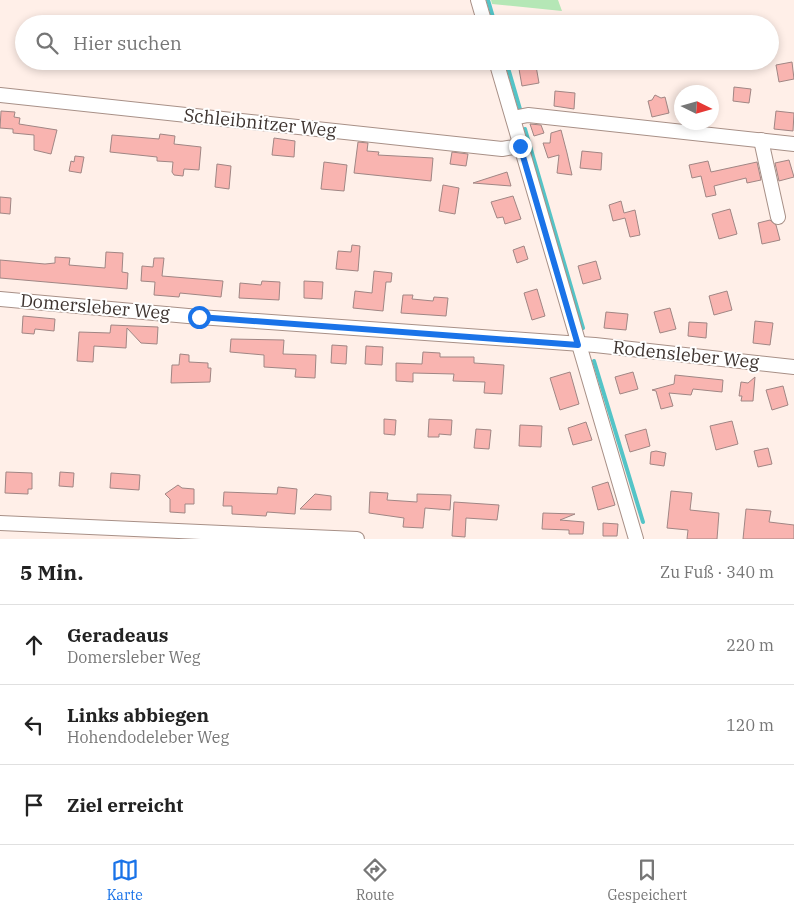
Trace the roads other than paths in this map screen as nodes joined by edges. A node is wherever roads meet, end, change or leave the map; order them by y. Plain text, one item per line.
1 (478, 0) edge
2 (482, 15) edge
3 (499, 70) edge
4 (0, 95) edge
5 (512, 118) junction
6 (761, 140) junction
7 (794, 144) edge
8 (520, 146) junction
9 (778, 217) dead end
10 (0, 299) edge
11 (578, 345) junction
12 (794, 367) edge
13 (0, 523) edge
14 (179, 534) edge
15 (357, 539) edge
16 (636, 539) edge

1 - 2 street
3 - 5 street
4 - 8 street, Schleibnitzer Weg
5 - 6 street
5 - 8 street
6 - 7 street
6 - 9 street
8 - 11 street
10 - 11 street, Domersleber Weg
11 - 12 street, Rodensleber Weg
11 - 16 street
13 - 14 street
14 - 15 street

